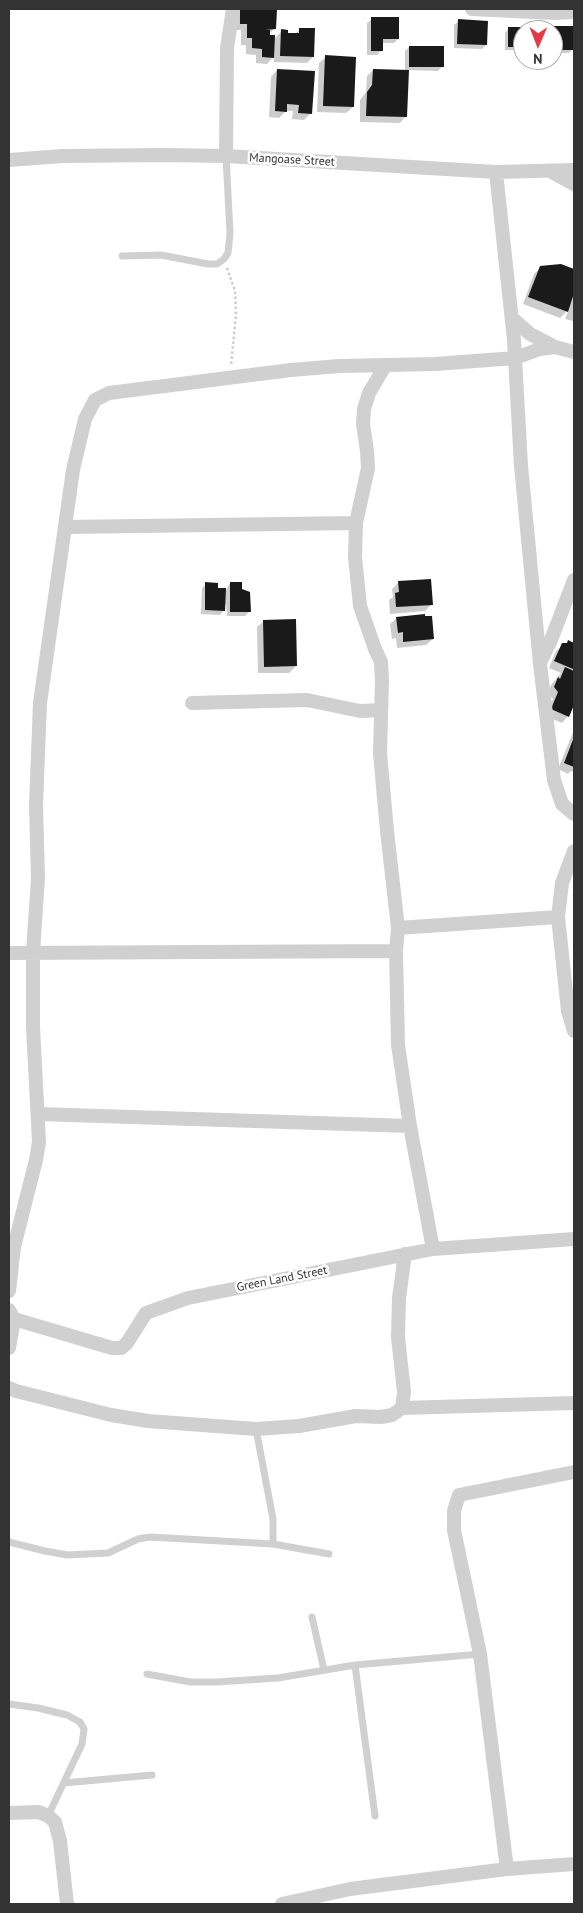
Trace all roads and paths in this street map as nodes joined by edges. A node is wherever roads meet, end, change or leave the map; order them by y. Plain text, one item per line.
1 (233, 9) edge
2 (472, 9) edge
3 (574, 12) edge
4 (226, 156) junction
5 (9, 160) edge
6 (574, 170) edge
7 (551, 171) junction
8 (496, 172) junction
9 (574, 184) edge
10 (122, 256) dead end
11 (224, 259) junction
12 (512, 318) junction
13 (555, 347) junction
14 (574, 352) edge
15 (515, 358) junction
16 (385, 366) junction
17 (230, 377) junction
18 (356, 523) junction
19 (65, 528) junction
20 (574, 580) edge
21 (540, 664) junction
22 (192, 703) dead end
23 (381, 710) junction
24 (574, 814) edge
25 (574, 851) edge
26 (558, 917) junction
27 (398, 928) junction
28 (396, 951) junction
29 (33, 952) junction
30 (9, 953) edge
31 (574, 1031) edge
32 (38, 1114) junction
33 (410, 1126) junction
34 (574, 1239) edge
35 (433, 1249) junction
36 (405, 1254) junction
37 (9, 1291) edge
38 (11, 1314) edge
39 (9, 1348) edge
40 (9, 1388) edge
41 (574, 1404) edge
42 (402, 1408) junction
43 (256, 1429) junction
44 (574, 1472) edge
45 (9, 1542) edge
46 (273, 1544) junction
47 (329, 1554) dead end
48 (312, 1617) dead end
49 (480, 1654) junction
50 (355, 1665) junction
51 (324, 1670) junction
52 (147, 1674) dead end
53 (9, 1704) edge
54 (152, 1775) dead end
55 (64, 1783) junction
56 (9, 1813) edge
57 (48, 1816) junction
58 (375, 1816) dead end
59 (574, 1864) edge
60 (507, 1869) junction
61 (67, 1904) edge
62 (282, 1904) edge

1 - 4 street
2 - 3 street
4 - 5 street, Mangoase Street
4 - 8 street, Mangoase Street
4 - 11 lane
6 - 7 street, Mangoase Street
7 - 8 street, Mangoase Street
7 - 9 street
8 - 12 street
10 - 11 lane
11 - 17 path
12 - 13 street
12 - 15 street
13 - 14 street
13 - 15 street
15 - 16 street
15 - 21 street
16 - 17 street
16 - 18 street
17 - 19 street
18 - 19 street
18 - 23 street
19 - 29 street
20 - 21 street
21 - 24 street
22 - 23 street
23 - 27 street
25 - 26 street
26 - 27 street
26 - 31 street
27 - 28 street
28 - 29 street
28 - 33 street
29 - 30 street
29 - 32 street
32 - 33 street
32 - 37 street
33 - 35 street
34 - 35 street, Green Land Street
35 - 36 street, Green Land Street
36 - 38 street, Green Land Street
36 - 42 street
38 - 39 street
40 - 43 street
41 - 42 street
42 - 43 street
43 - 46 lane
44 - 49 street
45 - 46 lane
46 - 47 lane
48 - 51 lane
49 - 50 lane
49 - 60 street
50 - 51 lane
50 - 58 lane
51 - 52 lane
53 - 55 lane
54 - 55 lane
55 - 57 lane
56 - 57 street
57 - 61 street
59 - 60 street
60 - 62 street

